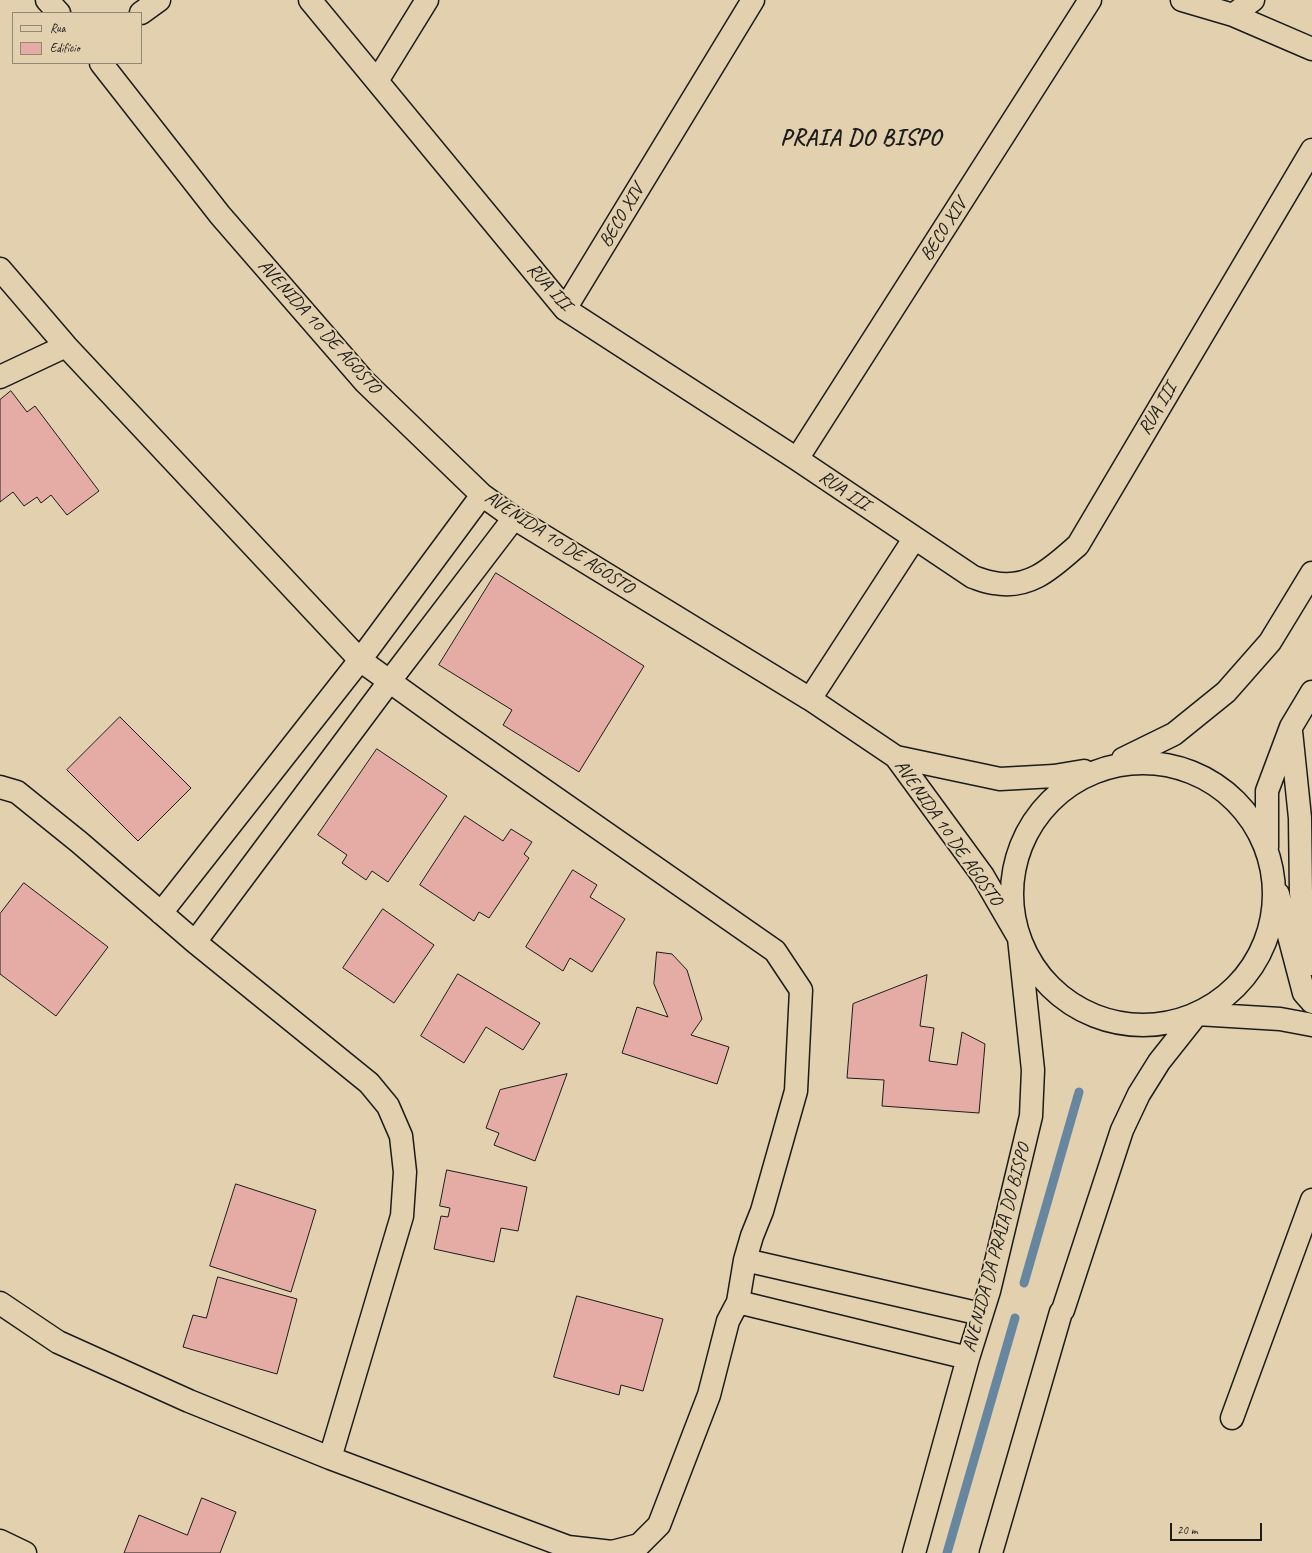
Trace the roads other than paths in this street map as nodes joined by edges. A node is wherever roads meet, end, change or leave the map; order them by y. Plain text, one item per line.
1 (47, 0) edge
2 (159, 0) edge
3 (310, 0) edge
4 (427, 0) edge
5 (753, 0) edge
6 (1090, 0) edge
7 (1182, 0) edge
8 (1253, 0) edge
9 (58, 12) edge
10 (141, 12) edge
11 (1233, 15) junction
12 (1312, 49) edge
13 (102, 64) edge
14 (377, 81) junction
15 (1312, 150) edge
16 (0, 269) edge
17 (565, 309) junction
18 (66, 346) junction
19 (0, 377) edge
20 (797, 459) junction
21 (482, 495) junction
22 (514, 518) junction
23 (914, 539) junction
24 (1312, 573) edge
25 (360, 660) junction
26 (389, 682) junction
27 (1312, 692) edge
28 (810, 699) junction
29 (1291, 727) junction
30 (896, 757) junction
31 (1109, 766) junction
32 (0, 787) edge
33 (1267, 851) junction
34 (161, 913) junction
35 (1019, 938) junction
36 (195, 942) junction
37 (1312, 964) edge
38 (1312, 1002) edge
39 (1197, 1014) junction
40 (1312, 1025) edge
41 (1312, 1200) edge
42 (745, 1260) junction
43 (738, 1302) junction
44 (0, 1303) edge
45 (981, 1314) junction
46 (968, 1358) junction
47 (1232, 1418) dead end
48 (330, 1458) junction
49 (0, 1541) edge
50 (25, 1553) edge
51 (914, 1553) edge
52 (991, 1553) edge

1 - 9 street
2 - 10 street
3 - 14 street, RUA III
4 - 14 street
5 - 17 street, BECO XIV
6 - 20 street, BECO XIV
7 - 11 street
8 - 11 street
11 - 12 street
13 - 21 street, AVENIDA 10 DE AGOSTO
14 - 17 street, RUA III
15 - 23 street, RUA III
16 - 18 street
17 - 20 street, RUA III
18 - 19 street
18 - 25 street
20 - 23 street, RUA III
21 - 22 street, AVENIDA 10 DE AGOSTO
21 - 25 street
22 - 26 street
22 - 28 street, AVENIDA 10 DE AGOSTO
23 - 28 street
24 - 31 street
25 - 26 street
25 - 34 street
26 - 36 street
26 - 42 street
27 - 29 street, AVENIDA DA PRAIA DO BISPO
28 - 30 street, AVENIDA 10 DE AGOSTO
29 - 33 street, AVENIDA DA PRAIA DO BISPO
29 - 37 street
30 - 31 street
30 - 35 street, AVENIDA 10 DE AGOSTO
31 - 33 street, AVENIDA DA PRAIA DO BISPO
31 - 35 street, AVENIDA DA PRAIA DO BISPO
32 - 34 street
33 - 38 street
33 - 39 street, AVENIDA DA PRAIA DO BISPO
34 - 36 street
35 - 39 street, AVENIDA DA PRAIA DO BISPO
35 - 45 street, AVENIDA DA PRAIA DO BISPO
36 - 48 street
39 - 40 street
39 - 52 street, AVENIDA DA PRAIA DO BISPO
41 - 47 street
42 - 43 street
42 - 45 street
43 - 46 street
43 - 48 street
44 - 48 street
45 - 46 street, AVENIDA DA PRAIA DO BISPO
46 - 51 street, AVENIDA DA PRAIA DO BISPO
49 - 50 street

